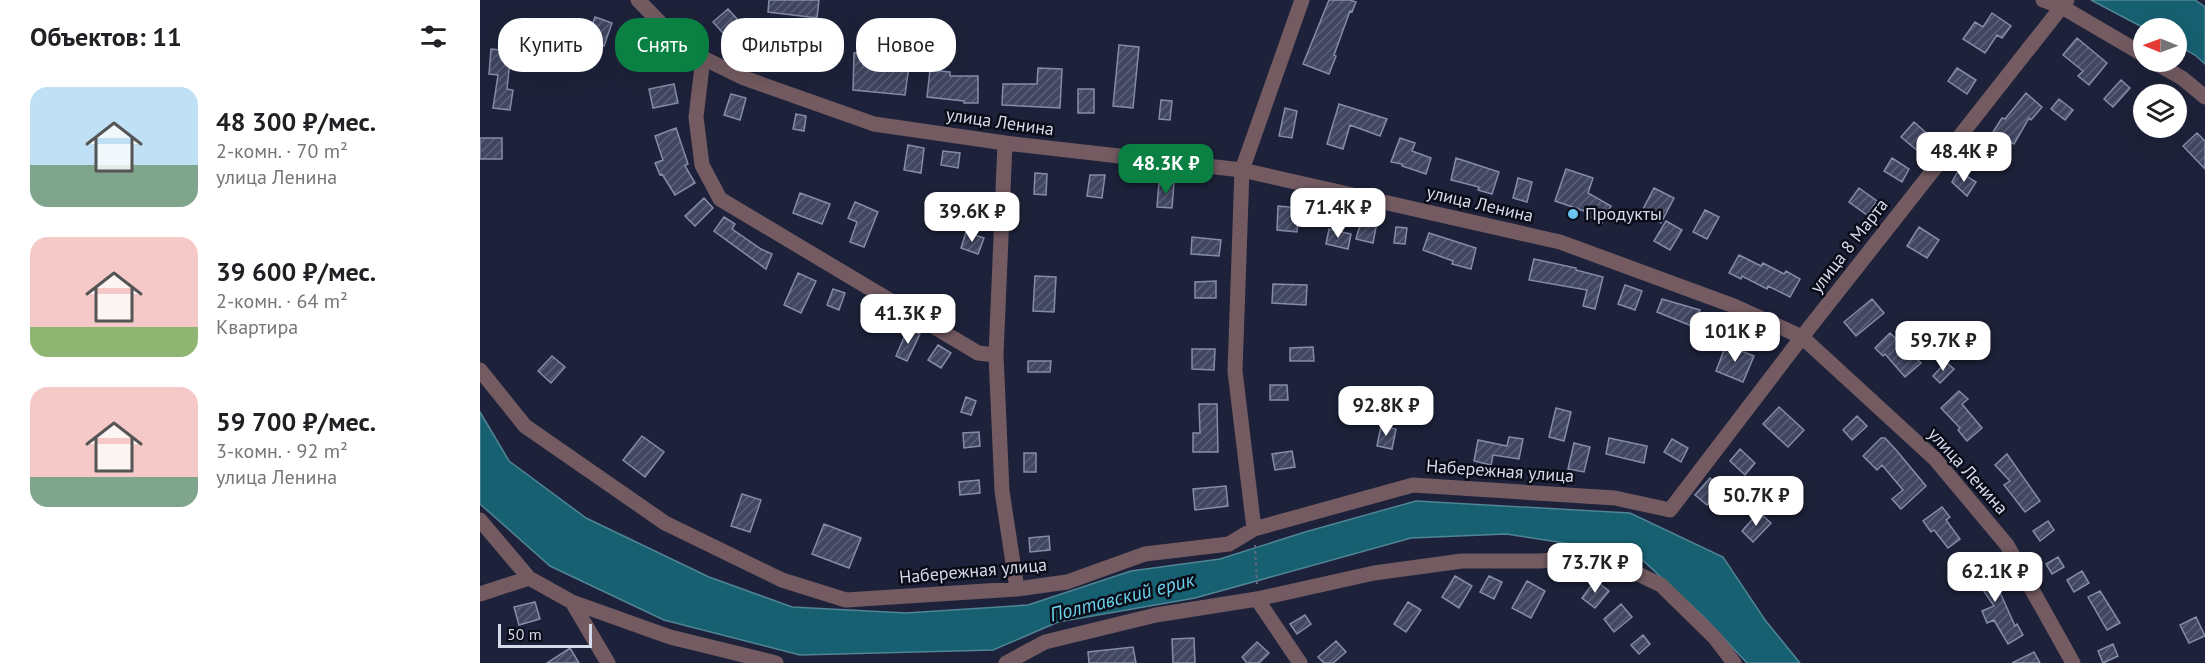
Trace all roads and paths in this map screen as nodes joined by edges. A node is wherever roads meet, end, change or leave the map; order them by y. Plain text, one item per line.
1 (638, 0) edge
2 (1302, 0) edge
3 (2043, 0) edge
4 (2065, 4) edge
5 (656, 18) edge
6 (2133, 48) edge
7 (709, 61) edge
8 (701, 72) edge
9 (2172, 72) edge
10 (2205, 97) edge
11 (1005, 143) junction
12 (1242, 170) junction
13 (1802, 337) junction
14 (996, 355) junction
15 (480, 370) edge
16 (1670, 510) joint
17 (480, 520) edge
18 (1254, 529) junction
19 (530, 578) junction
20 (1017, 589) junction
21 (480, 594) edge
22 (1257, 599) junction
23 (572, 602) junction
24 (608, 663) edge
25 (776, 663) edge
26 (1006, 663) edge
27 (1300, 663) edge
28 (1734, 663) edge
29 (2073, 663) edge

1 - 5 street, улица Ленина
2 - 12 street
3 - 4 street
4 - 6 street
4 - 13 street, улица 8 Марта
7 - 11 street, улица Ленина
8 - 14 street
9 - 10 street
11 - 12 street, улица Ленина
11 - 14 street
12 - 13 street, улица Ленина
12 - 18 street
13 - 16 street, улица 8 Марта
13 - 29 street, улица Ленина
14 - 20 street
15 - 20 street, Набережная улица
16 - 18 street, Набережная улица
17 - 19 street
18 - 20 street, Набережная улица
18 - 22 path
19 - 21 street
19 - 23 street
22 - 26 street
22 - 27 street
22 - 28 street
23 - 24 street
23 - 25 street

